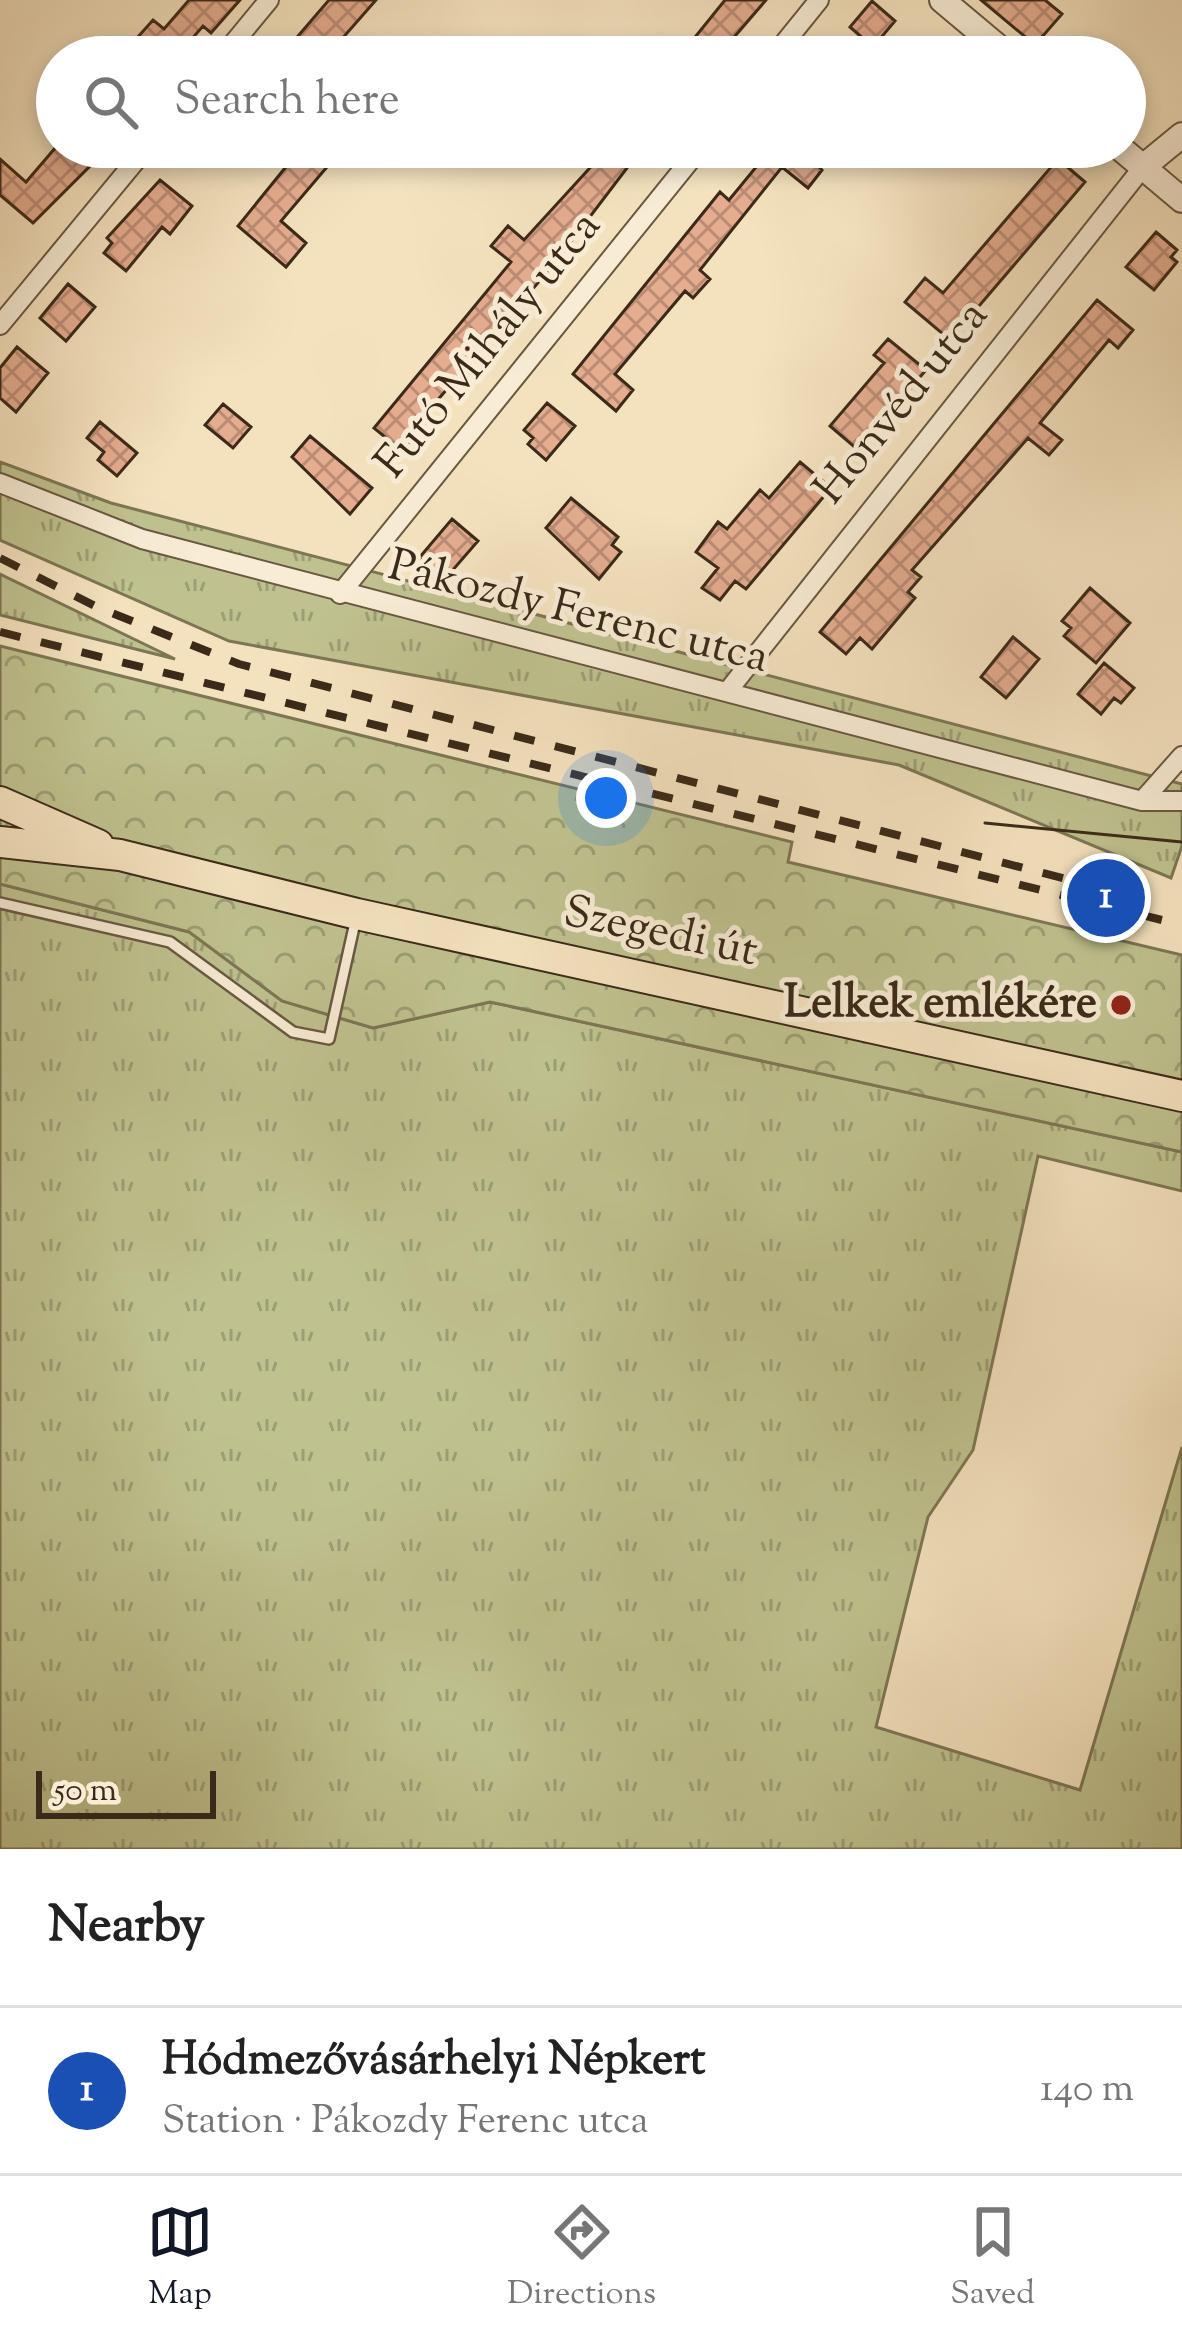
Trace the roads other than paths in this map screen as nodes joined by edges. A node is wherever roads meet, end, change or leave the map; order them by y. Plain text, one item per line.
1 (269, 0) edge
2 (819, 0) edge
3 (941, 0) edge
4 (239, 36) edge
5 (790, 36) edge
6 (985, 36) edge
7 (1182, 135) edge
8 (1146, 165) edge
9 (130, 168) edge
10 (683, 168) edge
11 (1142, 168) edge
12 (1144, 168) edge
13 (1182, 200) edge
14 (0, 325) edge
15 (0, 483) edge
16 (340, 594) junction
17 (727, 692) junction
18 (1182, 756) edge
19 (1142, 801) junction
20 (1182, 801) edge
21 (0, 802) edge
22 (0, 842) edge
23 (120, 855) junction
24 (0, 903) edge
25 (357, 914) junction
26 (1182, 1096) edge

1 - 4 street
2 - 5 street
3 - 6 street
7 - 8 street
9 - 14 street
10 - 16 street, Futó Mihály utca
11 - 17 street, Honvéd utca
12 - 13 street
15 - 16 street, Pákozdy Ferenc utca
16 - 17 street, Pákozdy Ferenc utca
17 - 19 street, Pákozdy Ferenc utca
18 - 19 street
19 - 20 street, Pákozdy Ferenc utca
21 - 23 main road, Szegedi út
22 - 23 main road, Szegedi út
23 - 25 main road, Szegedi út
24 - 25 lane
25 - 26 main road, Szegedi út

